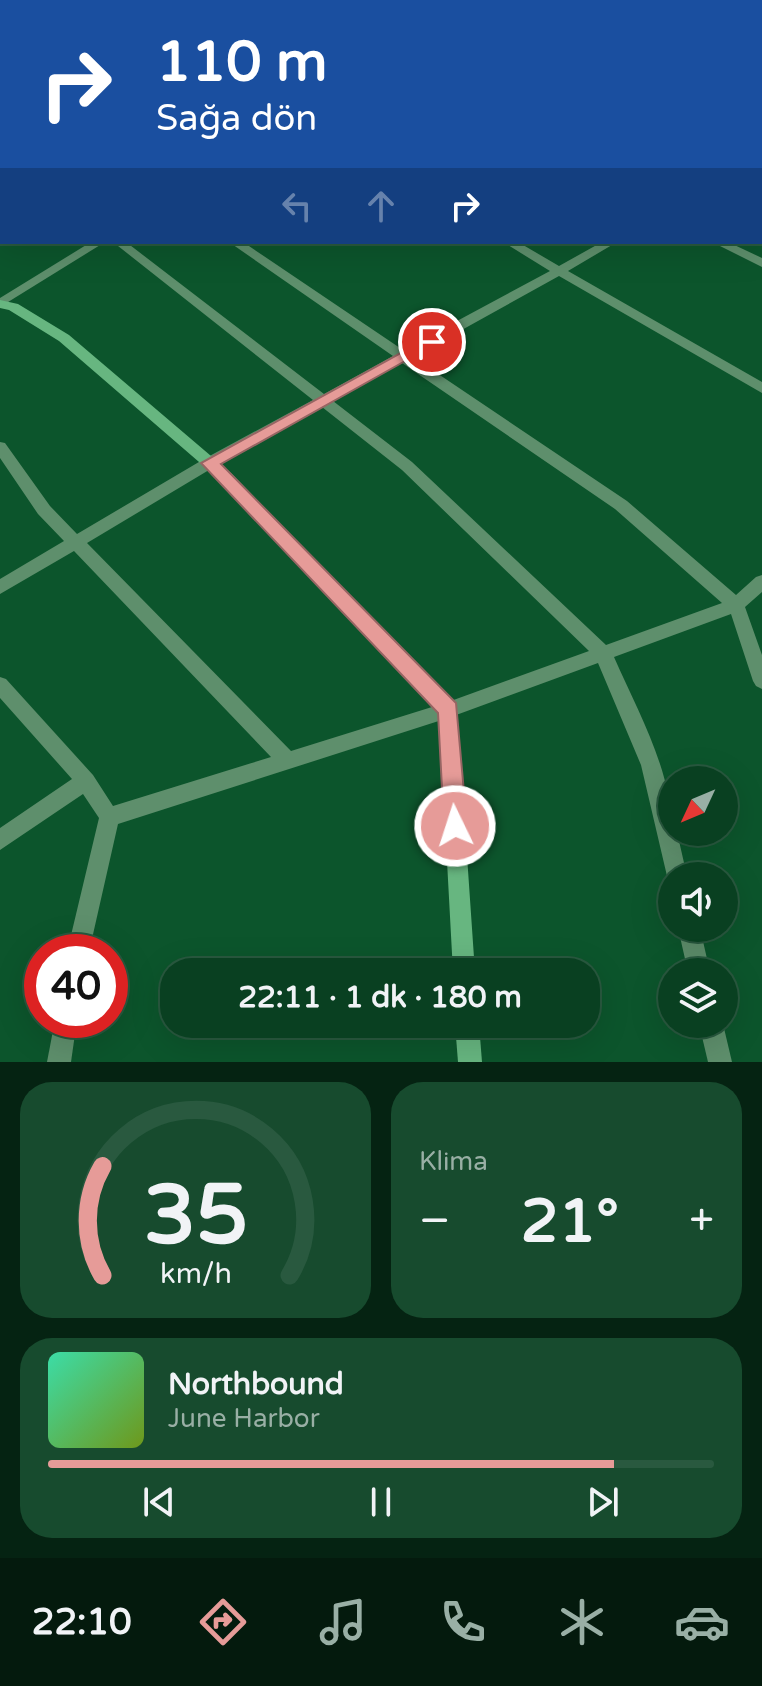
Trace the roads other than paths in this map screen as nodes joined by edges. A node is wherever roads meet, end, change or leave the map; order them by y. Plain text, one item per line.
1 (96, 244) edge
2 (122, 244) edge
3 (238, 244) edge
4 (513, 244) edge
5 (607, 244) edge
6 (722, 244) edge
7 (762, 263) edge
8 (561, 270) junction
9 (0, 304) edge
10 (406, 356) junction
11 (762, 388) edge
12 (321, 402) junction
13 (0, 447) edge
14 (209, 463) junction
15 (76, 542) junction
16 (762, 582) edge
17 (0, 587) edge
18 (736, 605) junction
19 (603, 653) junction
20 (762, 681) edge
21 (0, 685) edge
22 (448, 710) junction
23 (288, 761) junction
24 (86, 781) junction
25 (109, 817) junction
26 (0, 840) edge
27 (674, 862) edge
28 (82, 934) edge
29 (463, 958) edge
30 (63, 1038) edge
31 (468, 1038) edge
32 (714, 1038) edge
33 (59, 1062) edge
34 (470, 1062) edge
35 (720, 1062) edge

1 - 9 street
2 - 12 street
3 - 10 street
4 - 8 street
5 - 8 street
6 - 7 street
8 - 10 street
8 - 11 street
9 - 14 street
10 - 12 street
10 - 18 street
12 - 14 street
12 - 19 street
13 - 15 street
14 - 15 street
14 - 22 street
15 - 17 street
15 - 23 street
16 - 18 street
18 - 19 street
18 - 20 street
19 - 22 street
19 - 27 street
21 - 24 street
22 - 23 street
22 - 29 street
23 - 25 street
24 - 25 street
24 - 26 street
25 - 28 street
30 - 33 street
31 - 34 street
32 - 35 street

